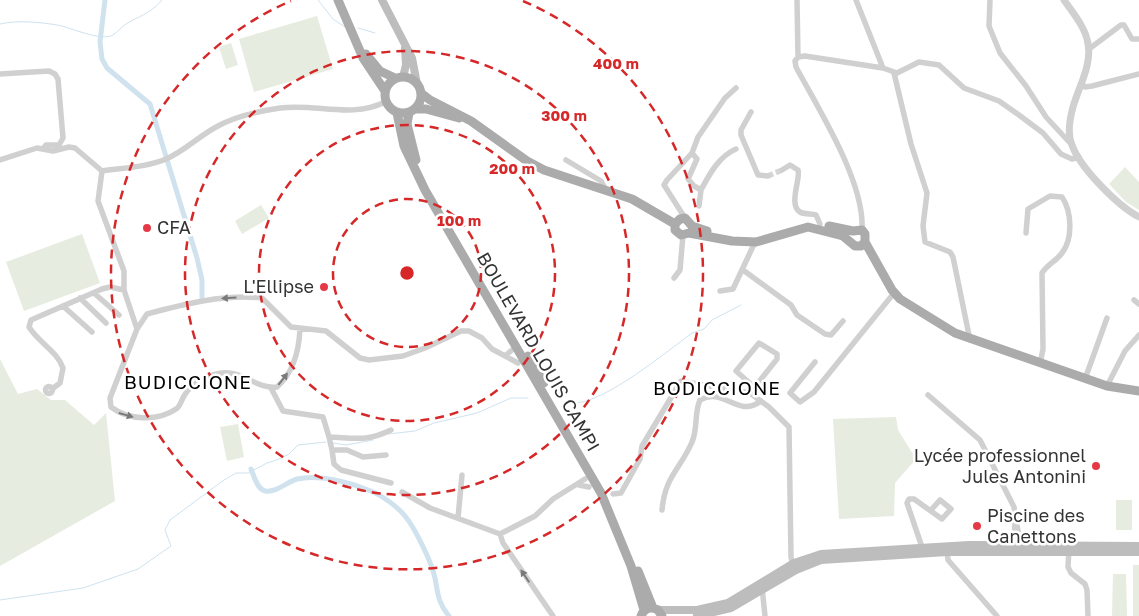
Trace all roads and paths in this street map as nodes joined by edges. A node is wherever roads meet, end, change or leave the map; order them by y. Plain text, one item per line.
1 (338, 0) edge
2 (382, 0) edge
3 (797, 0) edge
4 (856, 0) edge
5 (990, 0) edge
6 (1064, 0) edge
7 (351, 28) junction
8 (1139, 39) edge
9 (405, 44) junction
10 (1089, 49) junction
11 (798, 57) junction
12 (883, 68) junction
13 (894, 73) junction
14 (0, 74) edge
15 (1139, 74) edge
16 (399, 77) junction
17 (1081, 82) junction
18 (417, 84) junction
19 (736, 88) dead end
20 (384, 91) junction
21 (421, 93) junction
22 (386, 102) junction
23 (412, 111) junction
24 (751, 112) dead end
25 (397, 113) junction
26 (470, 121) junction
27 (1071, 144) junction
28 (43, 149) junction
29 (736, 149) dead end
30 (692, 154) junction
31 (1079, 157) junction
32 (0, 160) edge
33 (566, 160) dead end
34 (782, 170) tunnel mouth
35 (102, 171) junction
36 (768, 176) dead end
37 (606, 190) junction
38 (701, 190) junction
39 (699, 206) dead end
40 (1139, 217) edge
41 (685, 218) junction
42 (675, 224) junction
43 (820, 224) junction
44 (688, 231) junction
45 (1026, 233) dead end
46 (855, 234) junction
47 (756, 240) junction
48 (865, 242) junction
49 (743, 270) junction
50 (674, 278) dead end
51 (124, 290) junction
52 (720, 291) dead end
53 (94, 293) junction
54 (894, 293) junction
55 (80, 298) junction
56 (63, 306) junction
57 (147, 314) junction
58 (119, 315) dead end
59 (133, 316) junction
60 (1108, 318) dead end
61 (842, 321) dead end
62 (106, 323) dead end
63 (137, 329) junction
64 (300, 329) junction
65 (92, 332) dead end
66 (1139, 335) edge
67 (970, 340) junction
68 (512, 350) dead end
69 (505, 356) junction
70 (815, 362) dead end
71 (518, 363) dead end
72 (1040, 364) junction
73 (1085, 379) junction
74 (754, 386) junction
75 (1107, 386) junction
76 (271, 388) junction
77 (52, 389) dead end
78 (1139, 389) edge
79 (750, 393) junction
80 (928, 395) dead end
81 (761, 401) junction
82 (391, 430) dead end
83 (329, 437) junction
84 (332, 450) junction
85 (386, 455) dead end
86 (462, 475) dead end
87 (585, 479) dead end
88 (391, 483) dead end
89 (578, 485) junction
90 (589, 487) dead end
91 (402, 492) dead end
92 (613, 494) dead end
93 (662, 510) dead end
94 (931, 510) dead end
95 (458, 518) junction
96 (500, 534) junction
97 (1139, 546) edge
98 (1018, 548) junction
99 (1069, 549) junction
100 (923, 551) junction
101 (947, 552) junction
102 (1139, 552) edge
103 (794, 567) junction
104 (762, 586) junction
105 (652, 612) edge
106 (552, 616) edge
107 (697, 616) edge
108 (765, 616) edge
109 (997, 616) edge
110 (1088, 616) edge

1 - 7 main road
2 - 9 main road
3 - 11 street
4 - 12 street
5 - 27 street
6 - 10 street
7 - 16 main road
7 - 20 main road
8 - 10 street
9 - 16 main road
9 - 18 main road
10 - 17 street
11 - 12 street
11 - 46 street
12 - 13 street
13 - 31 street
13 - 67 street
14 - 28 street
15 - 17 street
16 - 18 main road
16 - 20 main road
17 - 27 street
18 - 21 main road
19 - 30 street
20 - 22 main road
21 - 23 main road
21 - 26 main road
22 - 25 main road
22 - 35 street
23 - 25 main road
23 - 26 main road
23 - 105 main road, BOULEVARD LOUIS CAMPI
24 - 36 street
25 - 105 main road, BOULEVARD LOUIS CAMPI
26 - 37 main road
27 - 31 street
28 - 32 street
28 - 35 street
29 - 38 street
30 - 38 street
30 - 41 street
31 - 40 street
33 - 37 street
34 - 43 street
35 - 51 street
37 - 42 main road
38 - 39 street
41 - 42 main road
41 - 44 main road
42 - 44 main road
43 - 46 main road
43 - 47 main road
44 - 47 main road
44 - 50 street
45 - 72 street
46 - 47 main road
46 - 48 main road
46 - 48 main road
47 - 49 street
48 - 54 main road
49 - 52 street
49 - 61 street
51 - 53 street
51 - 59 street
53 - 55 street
53 - 58 street
54 - 67 main road
54 - 70 street
55 - 56 street
55 - 62 street
56 - 65 street
56 - 77 street
57 - 59 street
57 - 63 street
64 -> 57 street
59 - 63 street
60 - 73 street
63 -> 76 street
64 - 69 street
76 -> 64 street
66 - 75 street
67 - 72 main road
68 - 69 street
69 - 71 street
72 - 73 main road
73 - 75 main road
74 - 74 street
74 - 79 street
75 - 78 main road
76 - 83 street
79 - 81 street
79 - 92 street
80 - 98 street
81 - 93 street
81 - 103 street
82 - 83 street
83 - 84 street
84 - 85 street
84 - 88 street
86 - 95 street
87 - 89 street
89 - 90 street
89 - 96 street
91 - 95 street
94 - 100 street
95 - 96 street
106 -> 96 street
97 - 99 main road
98 - 99 main road
98 - 100 main road
98 - 101 main road
99 - 102 main road
99 - 110 street
100 - 101 main road
100 - 103 main road
101 - 109 street
103 - 104 main road
104 - 105 main road
104 - 107 main road
104 - 108 street

